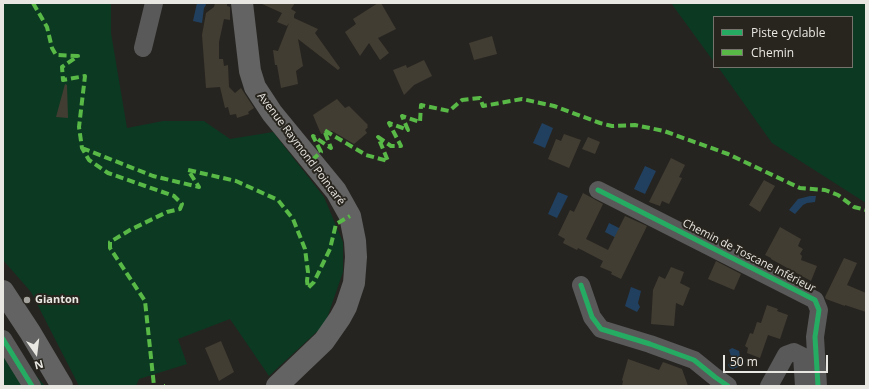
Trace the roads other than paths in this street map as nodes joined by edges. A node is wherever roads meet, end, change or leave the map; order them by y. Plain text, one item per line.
1 (154, 3) edge
2 (244, 4) edge
3 (142, 48) dead end
4 (598, 190) dead end
5 (581, 285) dead end
6 (3, 291) edge
7 (3, 339) edge
8 (32, 386) edge
9 (62, 386) edge
10 (277, 386) edge
11 (728, 386) edge
12 (769, 386) edge
13 (804, 386) edge
14 (818, 386) edge

1 - 3 street
2 - 10 main road, Avenue Raymond Poincaré
4 - 14 street, Chemin de Toscane Inférieur
5 - 11 street
6 - 9 main road
7 - 8 street
12 - 13 street

